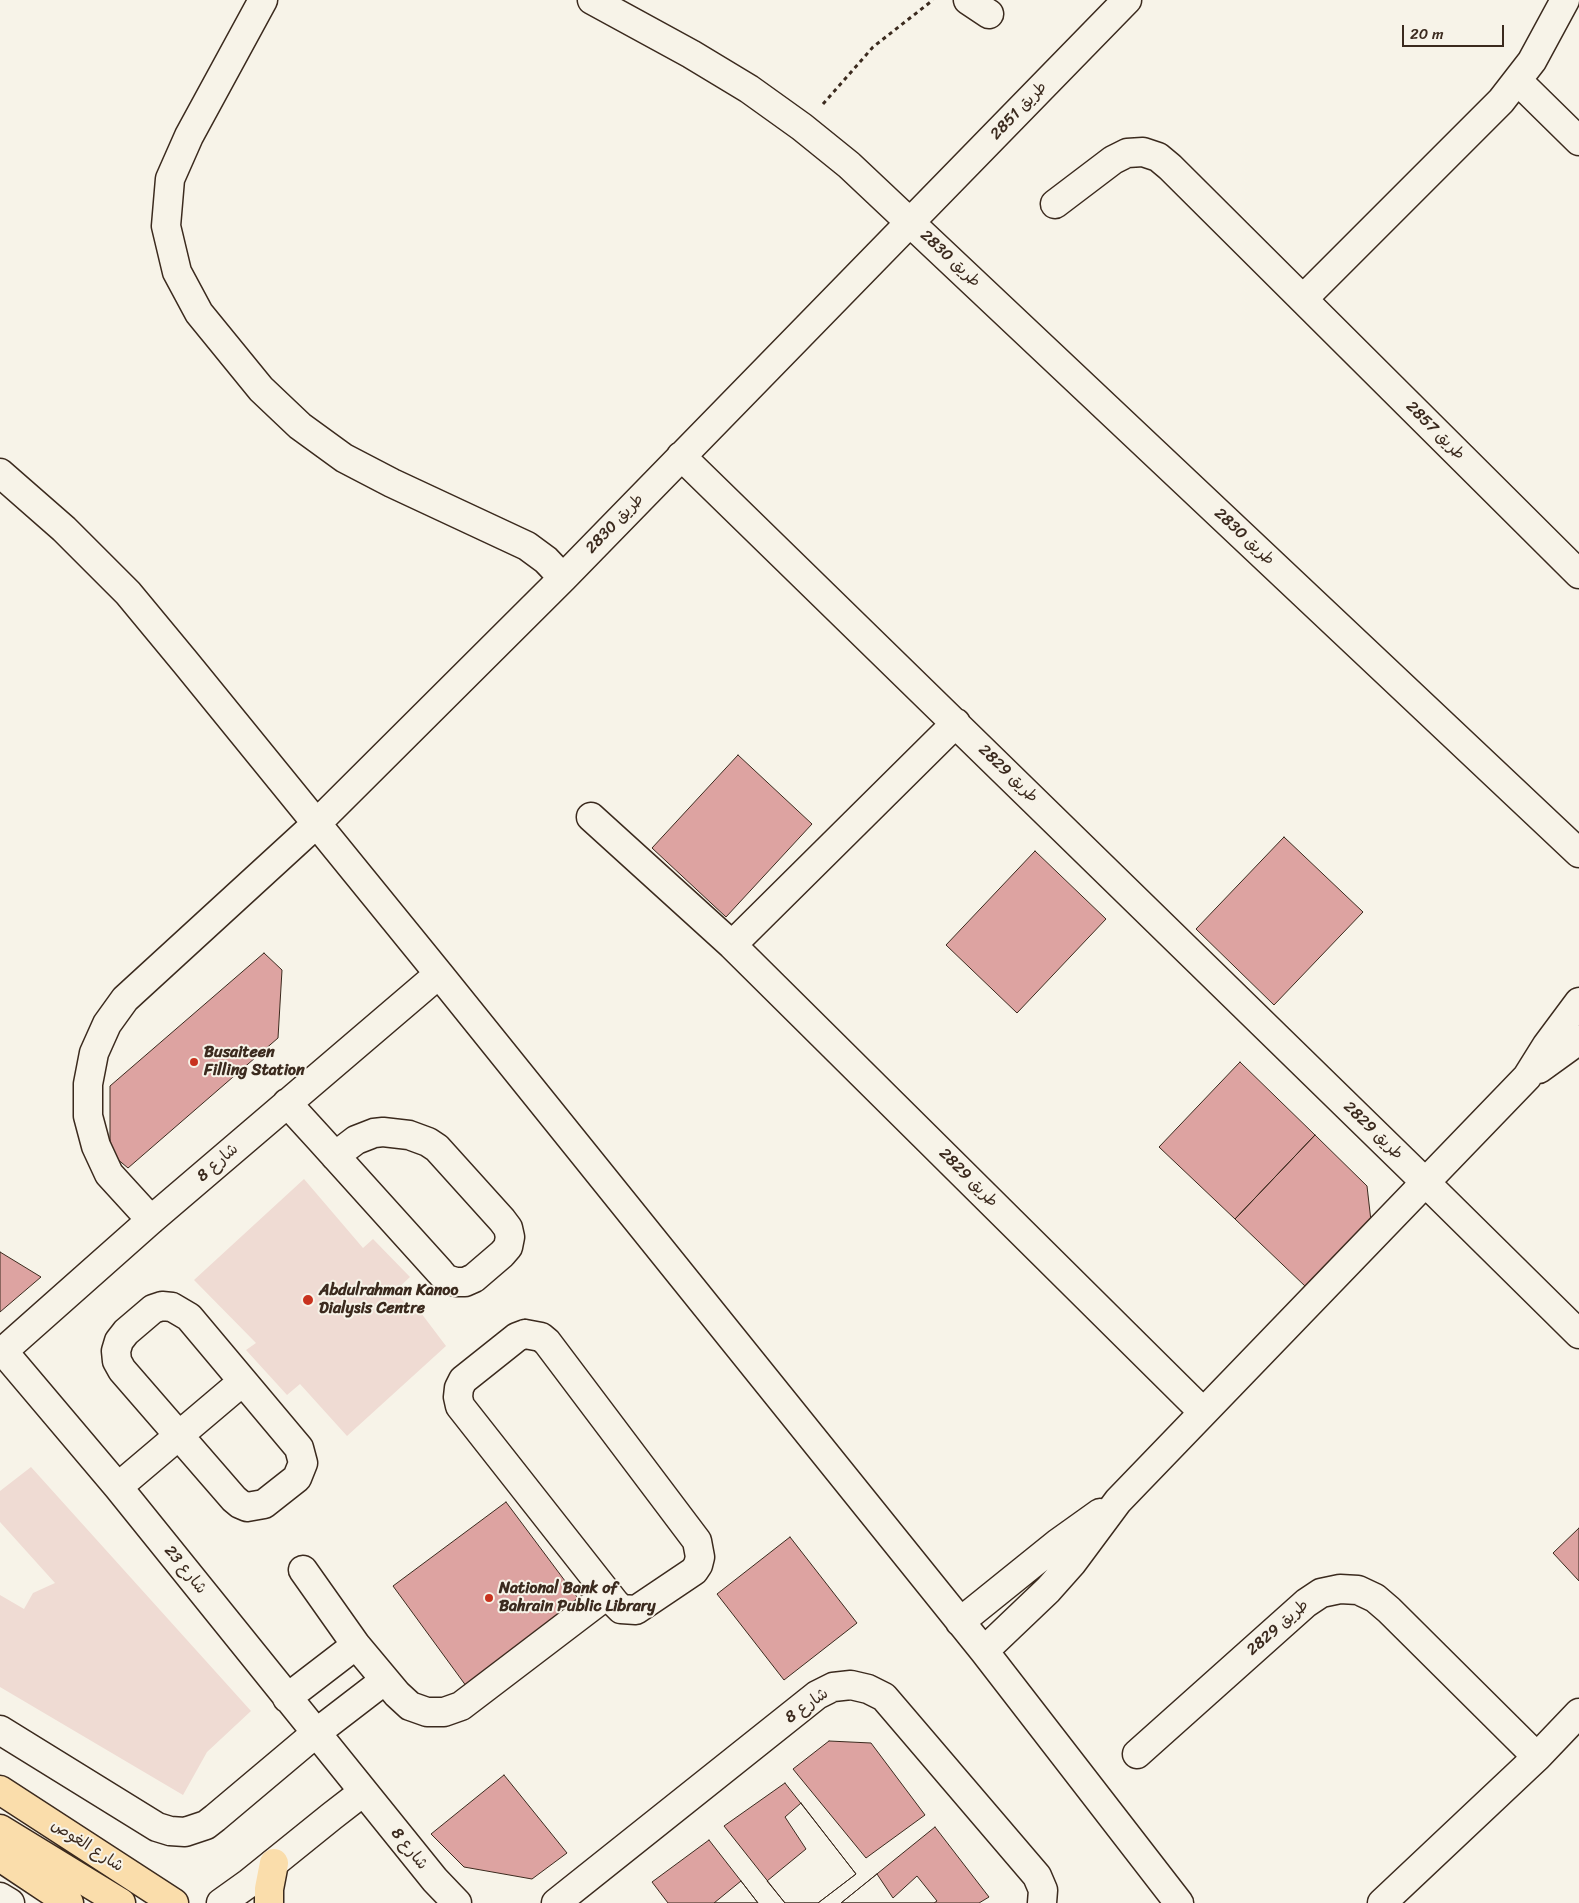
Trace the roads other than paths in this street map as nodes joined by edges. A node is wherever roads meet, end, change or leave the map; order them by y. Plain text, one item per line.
1 (263, 0) edge
2 (592, 0) edge
3 (1127, 0) edge
4 (1566, 0) edge
5 (1518, 80) junction
6 (1579, 141) edge
7 (1055, 204) dead end
8 (910, 221) junction
9 (1303, 299) junction
10 (681, 456) junction
11 (0, 473) edge
12 (1575, 563) edge
13 (562, 578) junction
14 (956, 723) junction
15 (591, 817) dead end
16 (316, 824) junction
17 (1579, 853) edge
18 (732, 945) junction
19 (439, 974) junction
20 (1579, 1002) edge
21 (1579, 1040) edge
22 (1527, 1076) junction
23 (287, 1104) junction
24 (335, 1156) junction
25 (1425, 1182) junction
26 (151, 1220) junction
27 (1579, 1334) edge
28 (2, 1353) edge
29 (242, 1382) junction
30 (1203, 1412) junction
31 (179, 1436) junction
32 (118, 1487) junction
33 (1118, 1501) junction
34 (303, 1570) dead end
35 (608, 1594) junction
36 (960, 1622) junction
37 (356, 1645) junction
38 (984, 1651) junction
39 (385, 1680) junction
40 (287, 1698) junction
41 (1579, 1713) edge
42 (0, 1730) edge
43 (316, 1734) junction
44 (1138, 1754) dead end
45 (1537, 1757) junction
46 (0, 1790) edge
47 (363, 1792) junction
48 (0, 1829) edge
49 (0, 1856) edge
50 (274, 1863) junction
51 (0, 1897) edge
52 (10, 1903) edge
53 (69, 1903) edge
54 (121, 1903) edge
55 (174, 1903) edge
56 (221, 1903) edge
57 (269, 1903) edge
58 (457, 1903) edge
59 (556, 1903) edge
60 (1042, 1903) edge
61 (1179, 1903) edge
62 (1382, 1903) edge

1 - 13 street
2 - 8 street, طريق 2830
3 - 8 street, طريق 2851
4 - 5 street
5 - 6 street
5 - 9 street
7 - 9 street, طريق 2857
8 - 10 street, طريق 2830
8 - 17 street, طريق 2830
9 - 12 street, طريق 2857
10 - 13 street, طريق 2830
10 - 14 street, طريق 2829
11 - 16 street
13 - 16 street, طريق 2830
14 - 18 street
14 - 25 street, طريق 2829
15 - 18 street, طريق 2829
16 - 19 street
16 - 26 street, طريق 2830
18 - 30 street, طريق 2829
19 - 23 street, شارع 8
19 - 36 street
20 - 22 street
21 - 22 street
22 - 25 street
23 - 24 street
23 - 26 street, شارع 8
24 - 24 street
25 - 27 street, طريق 2829
25 - 30 street
26 - 28 street, شارع 8
28 - 32 street, شارع 23
29 - 31 street
29 - 31 street
29 - 31 street
30 - 33 street
31 - 32 street
32 - 40 street, شارع 23
33 - 36 street
33 - 38 street
34 - 37 street
35 - 35 street
35 - 39 street
36 - 38 street
37 - 39 street
37 - 40 street
38 - 61 street
39 - 43 street
40 - 43 street, شارع 23
41 - 45 street
42 - 43 street
43 - 47 street, شارع 23
44 - 45 street, طريق 2829
45 - 62 street
46 - 55 main road, شارع الغوص
47 - 50 street
47 - 58 street, شارع 8
48 - 54 main road
49 - 53 main road
50 - 56 street
50 - 57 main road
51 - 52 street
59 - 60 street, شارع 8

